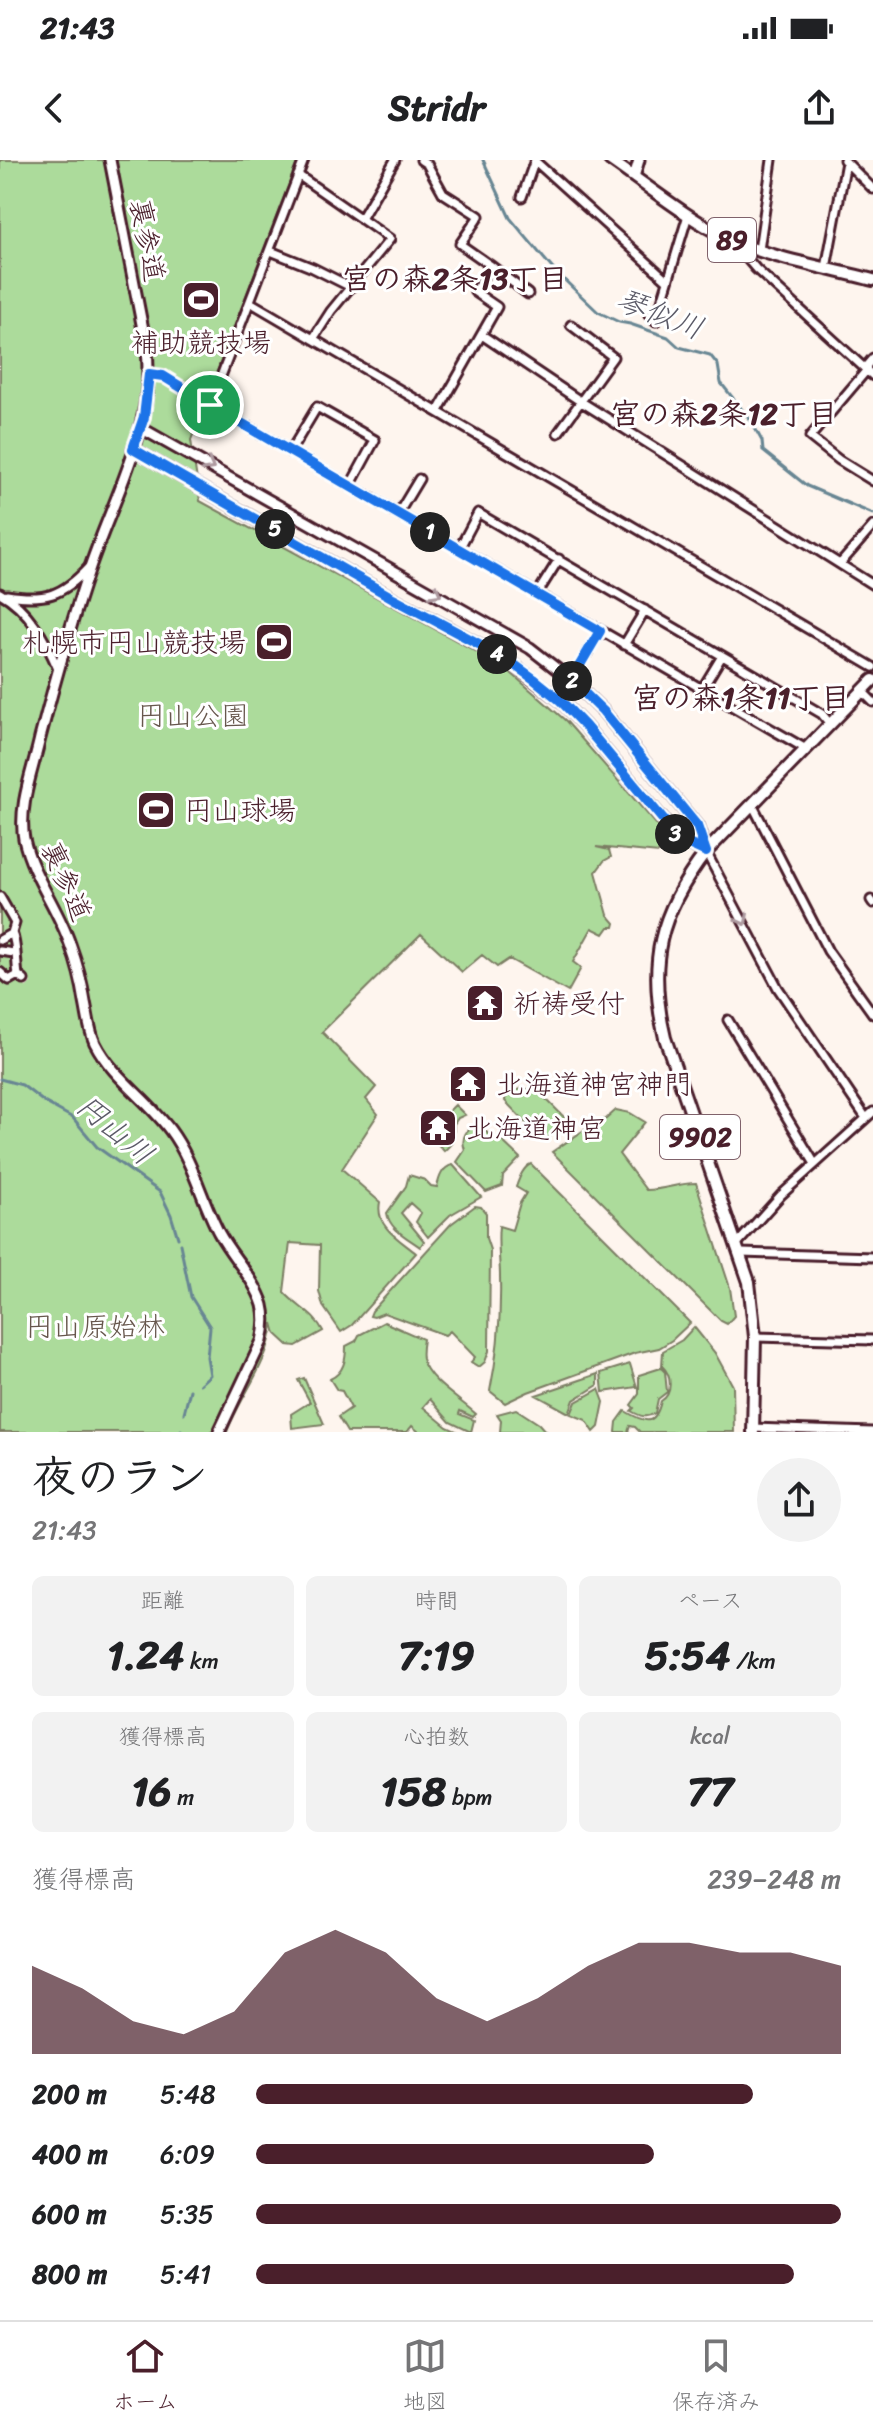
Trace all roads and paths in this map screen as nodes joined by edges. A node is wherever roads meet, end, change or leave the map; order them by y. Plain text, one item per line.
1 (110, 160) edge
2 (304, 160) edge
3 (395, 160) edge
4 (421, 160) edge
5 (535, 160) edge
6 (610, 160) edge
7 (639, 160) edge
8 (772, 160) edge
9 (845, 161) edge
10 (298, 175) junction
11 (634, 177) junction
12 (873, 189) edge
13 (522, 197) dead end
14 (688, 215) junction
15 (361, 219) junction
16 (730, 239) junction
17 (759, 250) junction
18 (273, 252) dead end
19 (490, 265) junction
20 (826, 268) junction
21 (667, 280) junction
22 (873, 280) edge
23 (351, 287) junction
24 (528, 294) dead end
25 (250, 302) junction
26 (649, 315) dead end
27 (571, 325) dead end
28 (482, 335) junction
29 (313, 339) junction
30 (873, 358) edge
31 (149, 374) junction
32 (870, 374) edge
33 (580, 401) junction
34 (210, 405) junction
35 (438, 411) junction
36 (141, 428) junction
37 (558, 433) dead end
38 (133, 449) junction
39 (290, 452) junction
40 (419, 479) dead end
41 (873, 481) edge
42 (350, 486) junction
43 (398, 514) junction
44 (873, 526) edge
45 (459, 549) junction
46 (559, 559) junction
47 (840, 564) junction
48 (89, 568) junction
49 (873, 585) edge
50 (2, 594) edge
51 (537, 594) junction
52 (645, 610) junction
53 (600, 631) junction
54 (624, 645) junction
55 (722, 656) junction
56 (873, 667) edge
57 (58, 669) junction
58 (571, 680) junction
59 (873, 680) edge
60 (702, 689) junction
61 (862, 691) junction
62 (873, 702) edge
63 (830, 724) junction
64 (806, 749) junction
65 (752, 804) junction
66 (706, 852) junction
67 (0, 897) edge
68 (12, 933) junction
69 (0, 940) edge
70 (0, 951) edge
71 (14, 953) junction
72 (0, 972) edge
73 (873, 1014) edge
74 (728, 1020) dead end
75 (873, 1112) edge
76 (866, 1118) junction
77 (815, 1164) junction
78 (739, 1248) junction
79 (873, 1257) edge
80 (755, 1337) junction
81 (873, 1340) edge
82 (753, 1430) edge
83 (219, 1432) edge
84 (872, 1432) edge

1 - 31 street, 裏参道
2 - 10 street
3 - 15 street
4 - 19 street
5 - 13 street
5 - 21 street
6 - 11 main road, 89
7 - 11 street
8 - 17 street
9 - 12 street
9 - 20 street
10 - 15 street
10 - 25 street
11 - 14 main road, 89
14 - 16 main road, 89
14 - 21 street
15 - 23 street
16 - 17 main road, 89
16 - 32 street
17 - 20 main road, 89
18 - 23 street
19 - 24 street
19 - 28 street
20 - 22 main road, 89
21 - 26 street
23 - 29 street
25 - 29 street
25 - 34 street
27 - 33 street
28 - 33 street
28 - 35 street
29 - 35 street
30 - 32 street
31 - 34 street
31 - 36 street, 裏参道
32 - 41 street
33 - 37 street
33 - 47 street
34 - 39 street
35 - 56 street
36 - 38 street, 裏参道
36 -> 58 street
38 - 48 street, 裏参道
38 - 66 street
39 - 42 street
39 - 42 street
40 - 43 street
42 - 43 street
43 - 45 street
44 - 47 street
45 - 46 street
45 - 51 street
46 - 51 street
46 - 52 street
47 - 49 street
48 - 50 street
48 - 57 street, 裏参道
50 - 57 street
51 - 53 street
52 - 54 street
52 - 55 street
53 - 54 street
53 - 58 street
54 - 60 street
55 - 60 street
55 - 63 street
57 - 83 street, 裏参道
58 - 66 street
59 - 61 main road, 9902
60 - 64 street
61 - 62 street
61 - 63 main road, 9902
63 - 64 main road, 9902
64 - 65 main road, 9902
65 - 66 main road, 9902
65 - 73 street
66 -> 76 street
66 - 78 main road, 9902
67 - 68 street
68 - 69 street
68 - 71 street
70 - 71 street
71 - 72 street
74 - 77 street
75 - 76 street
76 - 77 street
77 - 78 street
78 - 79 street
78 - 80 main road, 9902
80 - 81 street
80 - 82 main road, 9902
82 - 84 street

